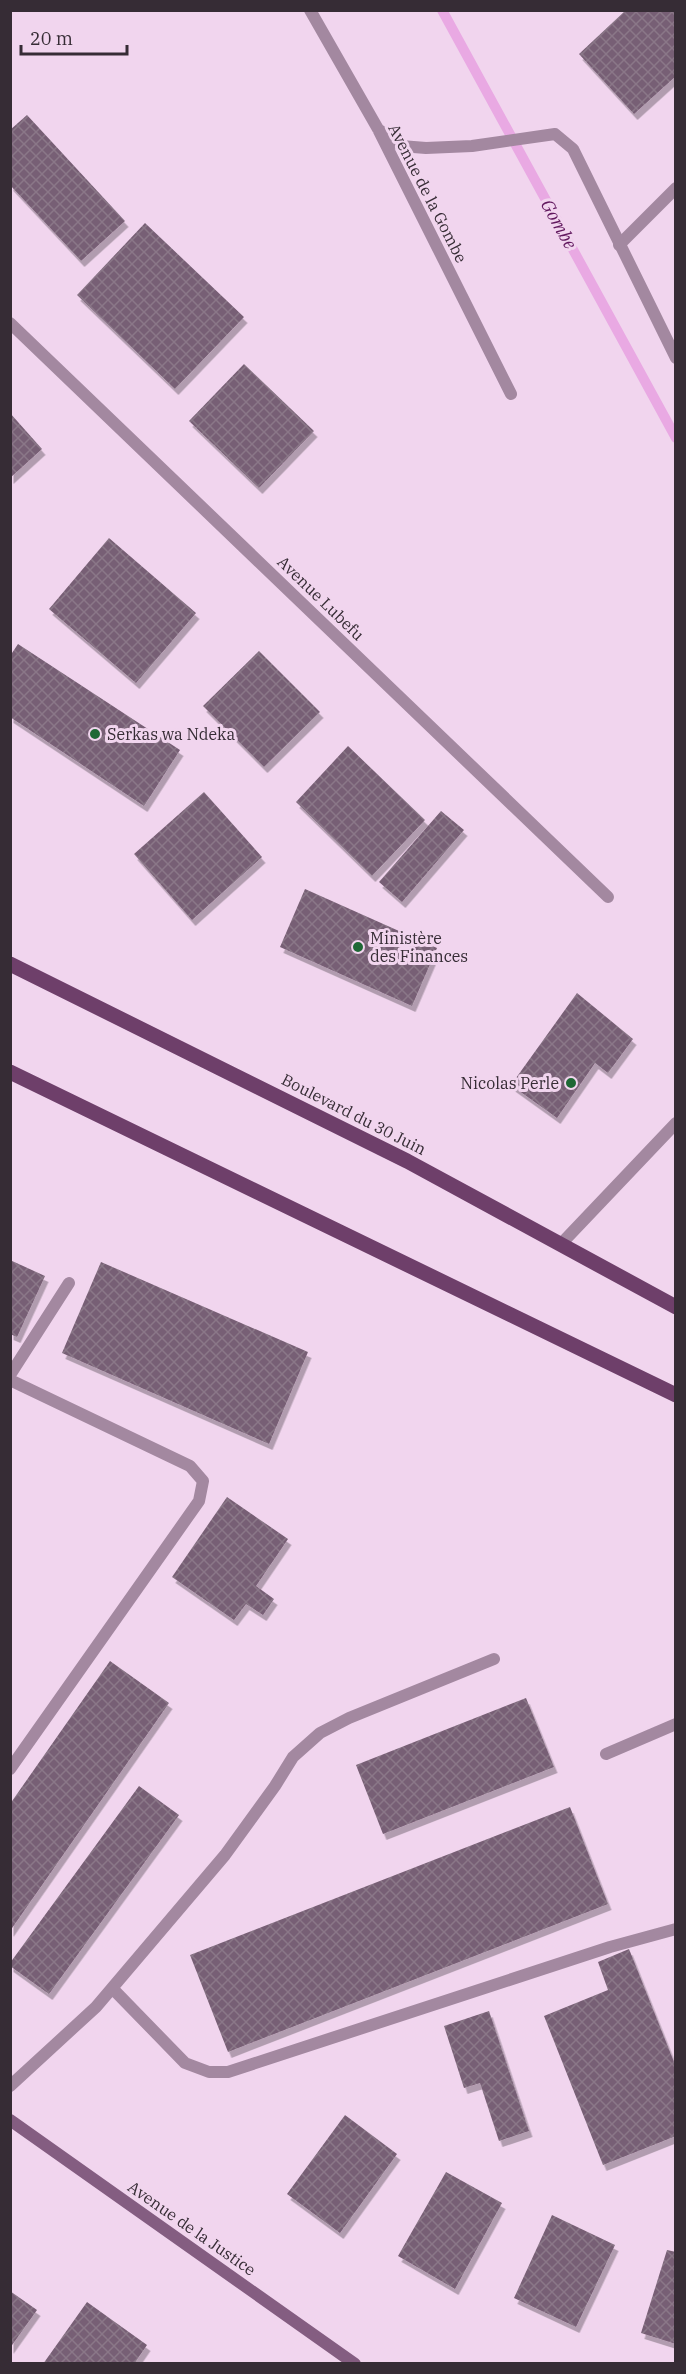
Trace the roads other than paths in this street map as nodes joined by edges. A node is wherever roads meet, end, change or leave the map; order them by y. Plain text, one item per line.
1 (310, 10) edge
2 (378, 129) junction
3 (675, 188) edge
4 (619, 245) junction
5 (10, 324) edge
6 (675, 358) edge
7 (511, 394) dead end
8 (608, 897) dead end
9 (10, 964) edge
10 (10, 1072) edge
11 (675, 1123) edge
12 (561, 1244) junction
13 (69, 1283) dead end
14 (675, 1307) edge
15 (10, 1375) edge
16 (10, 1380) edge
17 (675, 1395) edge
18 (494, 1659) dead end
19 (675, 1724) edge
20 (606, 1754) dead end
21 (10, 1769) edge
22 (675, 1929) edge
23 (112, 1988) junction
24 (10, 2086) edge
25 (10, 2120) edge
26 (355, 2364) edge

1 - 2 street, Avenue de la Gombe
2 - 4 street
2 - 7 street, Avenue de la Gombe
3 - 4 street
4 - 6 street
5 - 8 street, Avenue Lubefu
9 - 12 main road, Boulevard du 30 Juin
10 - 17 main road
11 - 12 street
12 - 14 main road, Boulevard du 30 Juin
13 - 15 street
16 - 21 street
18 - 23 street
19 - 20 street
22 - 23 street
23 - 24 street
25 - 26 main road, Avenue de la Justice

